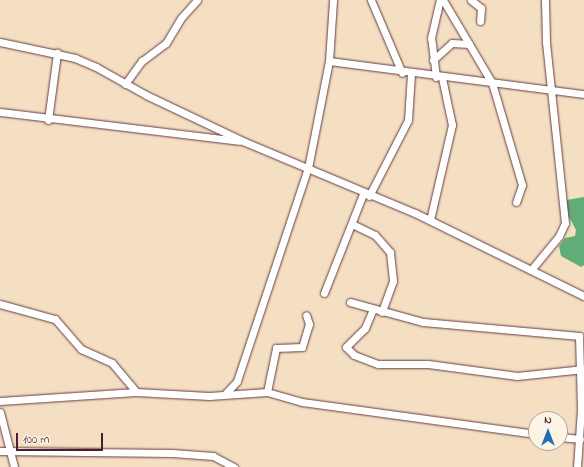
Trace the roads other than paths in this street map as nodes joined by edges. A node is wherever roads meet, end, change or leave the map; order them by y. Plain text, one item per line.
1 (197, 0) edge
2 (333, 0) edge
3 (371, 0) edge
4 (441, 0) edge
5 (471, 0) edge
6 (545, 0) edge
7 (480, 21) dead end
8 (0, 42) edge
9 (469, 44) junction
10 (57, 53) junction
11 (433, 60) junction
12 (329, 61) junction
13 (402, 73) junction
14 (411, 74) junction
15 (439, 77) junction
16 (492, 83) junction
17 (125, 84) junction
18 (551, 90) junction
19 (584, 94) edge
20 (0, 112) edge
21 (48, 120) junction
22 (245, 142) junction
23 (308, 168) junction
24 (366, 195) junction
25 (516, 202) dead end
26 (430, 220) junction
27 (352, 224) junction
28 (531, 270) junction
29 (324, 293) dead end
30 (584, 296) edge
31 (350, 302) dead end
32 (0, 304) edge
33 (373, 309) junction
34 (382, 312) junction
35 (306, 315) dead end
36 (582, 369) edge
37 (136, 392) junction
38 (267, 392) junction
39 (226, 393) junction
40 (0, 401) edge
41 (0, 412) edge
42 (528, 433) edge
43 (568, 438) edge
44 (580, 439) junction
45 (0, 451) edge
46 (10, 451) junction
47 (14, 467) edge
48 (234, 467) edge
49 (577, 467) edge

1 - 17 street
2 - 12 street
3 - 13 street
4 - 9 street
4 - 11 street
5 - 7 street
6 - 18 street
8 - 10 street
9 - 11 street
9 - 16 street
10 - 17 street
10 - 21 street
11 - 15 street
12 - 13 street
12 - 23 street
13 - 14 street
14 - 15 street
14 - 24 street
15 - 16 street
15 - 26 street
16 - 18 street
16 - 25 street
17 - 22 street
18 - 19 street
18 - 28 street
20 - 21 street
21 - 22 street
22 - 23 street
23 - 24 street
23 - 39 street
24 - 26 street
24 - 27 street
26 - 28 street
27 - 29 street
27 - 34 street
28 - 30 street
31 - 33 street
32 - 37 street
33 - 34 street
33 - 36 street
34 - 36 street
35 - 38 street
36 - 44 street
37 - 39 street
37 - 40 street
38 - 39 street
38 - 42 street
41 - 46 street
43 - 44 street
44 - 49 street
45 - 46 street
46 - 47 street
46 - 48 street

